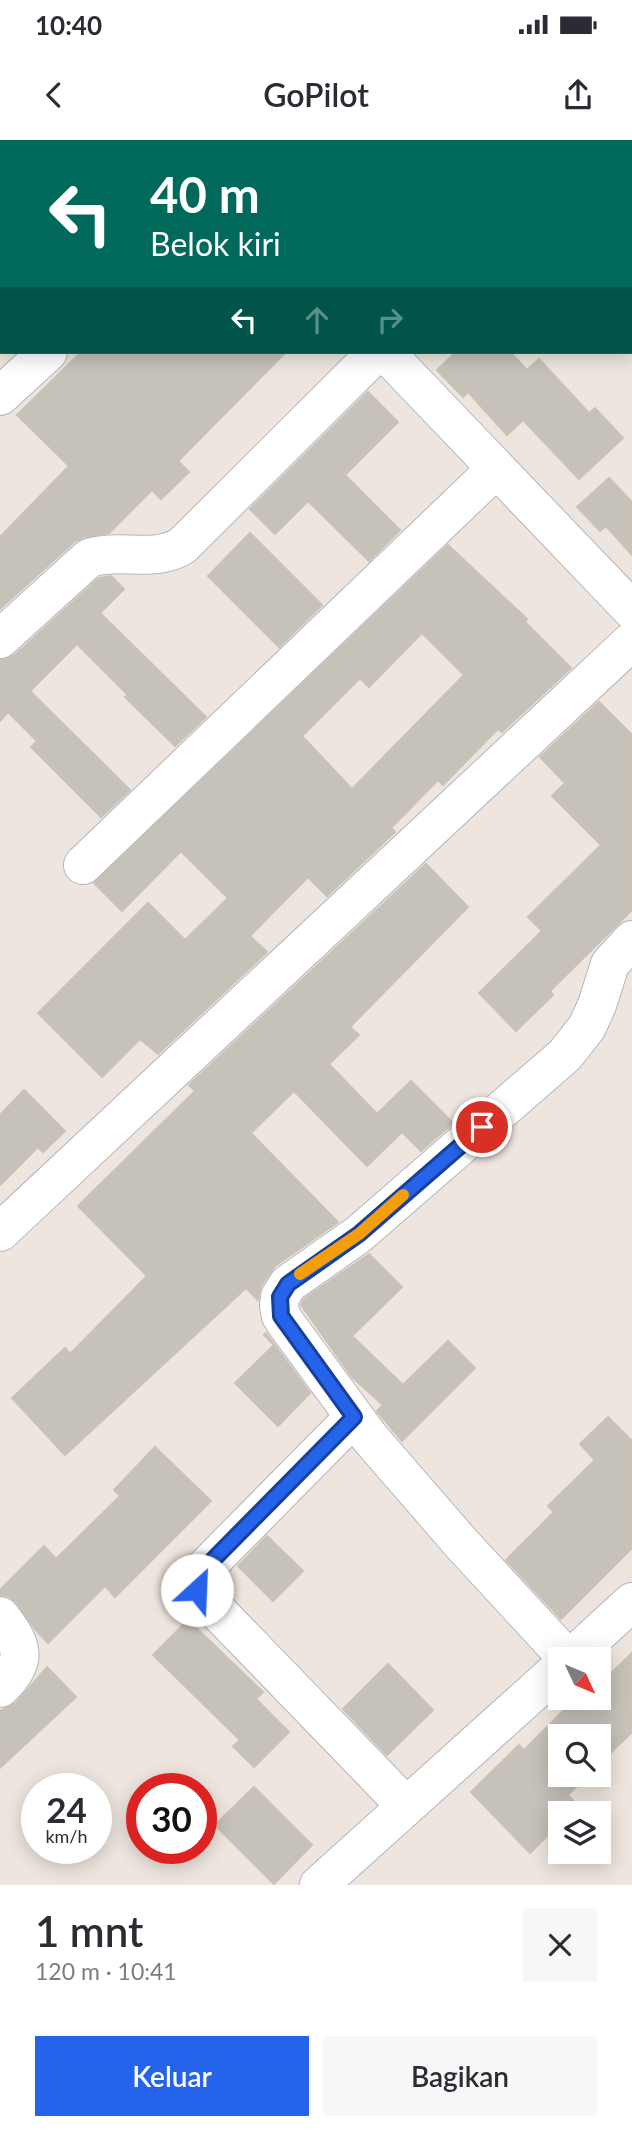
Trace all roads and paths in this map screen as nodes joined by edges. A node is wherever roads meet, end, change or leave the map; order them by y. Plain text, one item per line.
1 (46, 354) edge
2 (375, 354) edge
3 (387, 354) edge
4 (0, 396) edge
5 (496, 469) junction
6 (632, 610) edge
7 (0, 639) edge
8 (632, 641) edge
9 (83, 865) dead end
10 (632, 940) edge
11 (0, 1232) edge
12 (354, 1417) junction
13 (632, 1602) edge
14 (0, 1616) edge
15 (558, 1647) edge
16 (582, 1647) edge
17 (548, 1679) edge
18 (0, 1688) edge
19 (407, 1806) junction
20 (319, 1885) edge

1 - 4 street
2 - 7 street
3 - 5 street
5 - 6 street
5 - 9 street
8 - 11 street
10 - 12 street
12 - 15 street
12 - 19 street
13 - 16 street
14 - 18 street
17 - 19 street
19 - 20 street

